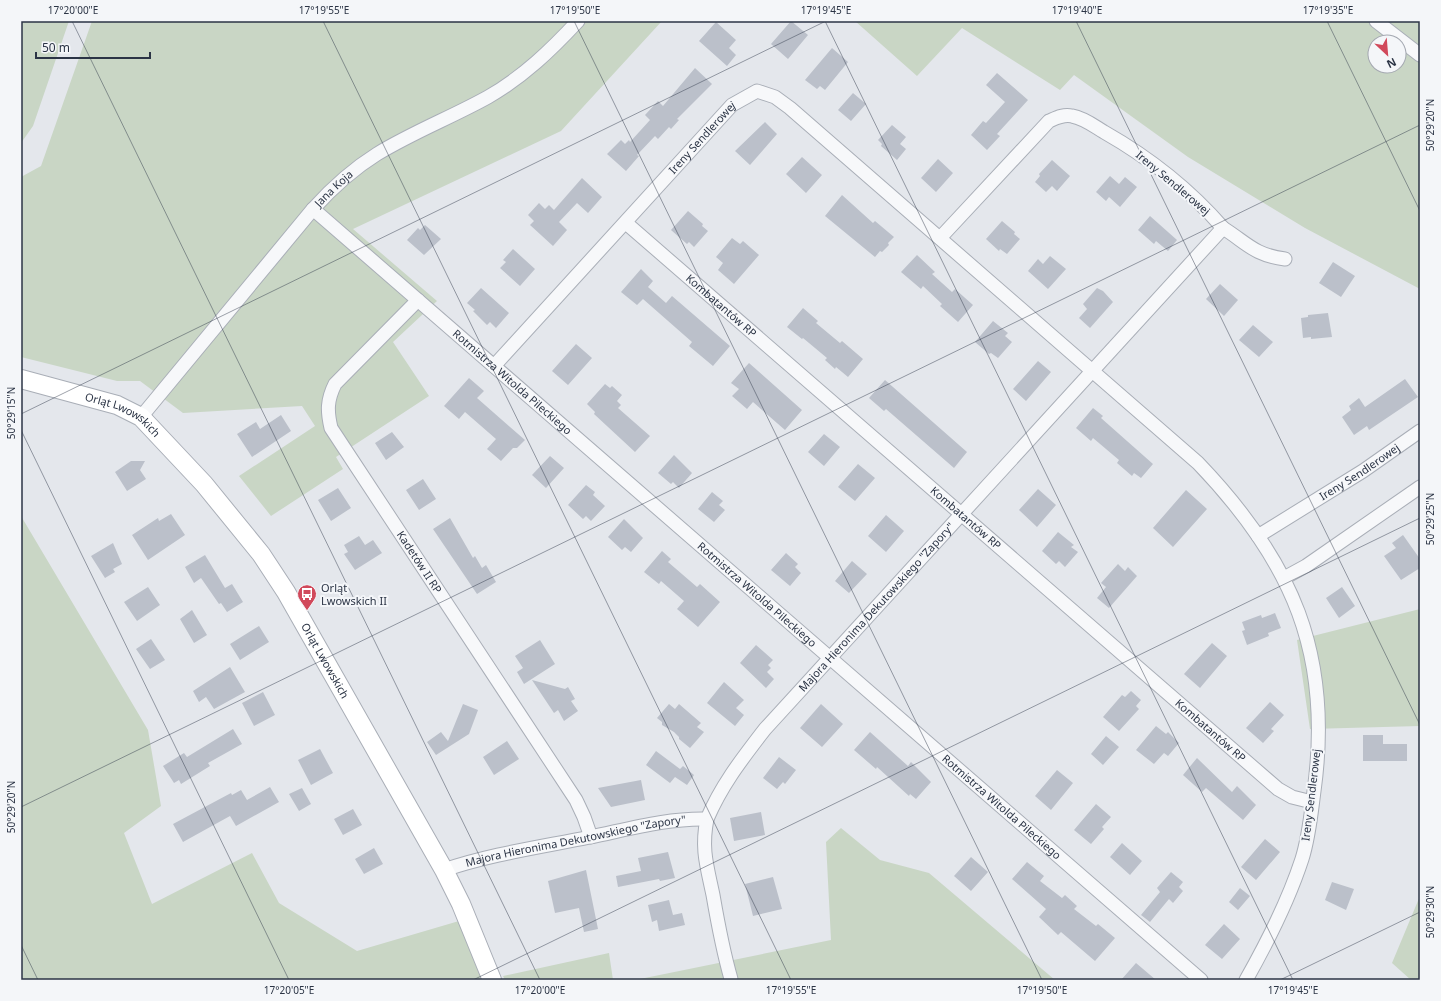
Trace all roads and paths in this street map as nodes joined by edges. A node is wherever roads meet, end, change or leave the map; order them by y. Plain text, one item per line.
1 (578, 21) edge
2 (1376, 21) edge
3 (1420, 55) edge
4 (313, 209) junction
5 (626, 223) junction
6 (1223, 228) junction
7 (940, 238) junction
8 (1285, 259) dead end
9 (418, 300) junction
10 (494, 366) junction
11 (1092, 370) junction
12 (21, 379) edge
13 (141, 418) junction
14 (1420, 431) edge
15 (1420, 487) edge
16 (960, 514) junction
17 (1258, 536) junction
18 (1284, 578) junction
19 (830, 658) junction
20 (1312, 802) junction
21 (707, 819) junction
22 (591, 837) junction
23 (444, 870) junction
24 (731, 979) edge
25 (492, 980) edge
26 (1201, 980) edge
27 (1246, 980) edge

1 - 4 street, Jana Koja
2 - 3 street
4 - 9 street, Rotmistrza Witolda Pileckiego
4 - 13 street, Jana Koja
5 - 7 street, Ireny Sendlerowej
5 - 10 street, Ireny Sendlerowej
5 - 16 street, Kombatantów RP
6 - 7 street, Ireny Sendlerowej
6 - 8 street, Ireny Sendlerowej
6 - 11 street
7 - 11 street, Ireny Sendlerowej
9 - 10 street, Rotmistrza Witolda Pileckiego
9 - 22 street, Kadetów II RP
10 - 19 street, Rotmistrza Witolda Pileckiego
11 - 16 street, Majora Hieronima Dekutowskiego "Zapory"
11 - 17 street, Ireny Sendlerowej
12 - 13 street, Orląt Lwowskich
13 - 23 street, Orląt Lwowskich
14 - 17 street, Ireny Sendlerowej
15 - 18 street
16 - 19 street, Majora Hieronima Dekutowskiego "Zapory"
16 - 20 street, Kombatantów RP
17 - 18 street, Ireny Sendlerowej
18 - 20 street, Ireny Sendlerowej
19 - 21 street, Majora Hieronima Dekutowskiego "Zapory"
19 - 26 street, Rotmistrza Witolda Pileckiego
20 - 27 street, Ireny Sendlerowej
21 - 22 street, Majora Hieronima Dekutowskiego "Zapory"
21 - 24 street, Majora Hieronima Dekutowskiego "Zapory"
22 - 23 street, Majora Hieronima Dekutowskiego "Zapory"
23 - 25 street, Orląt Lwowskich

